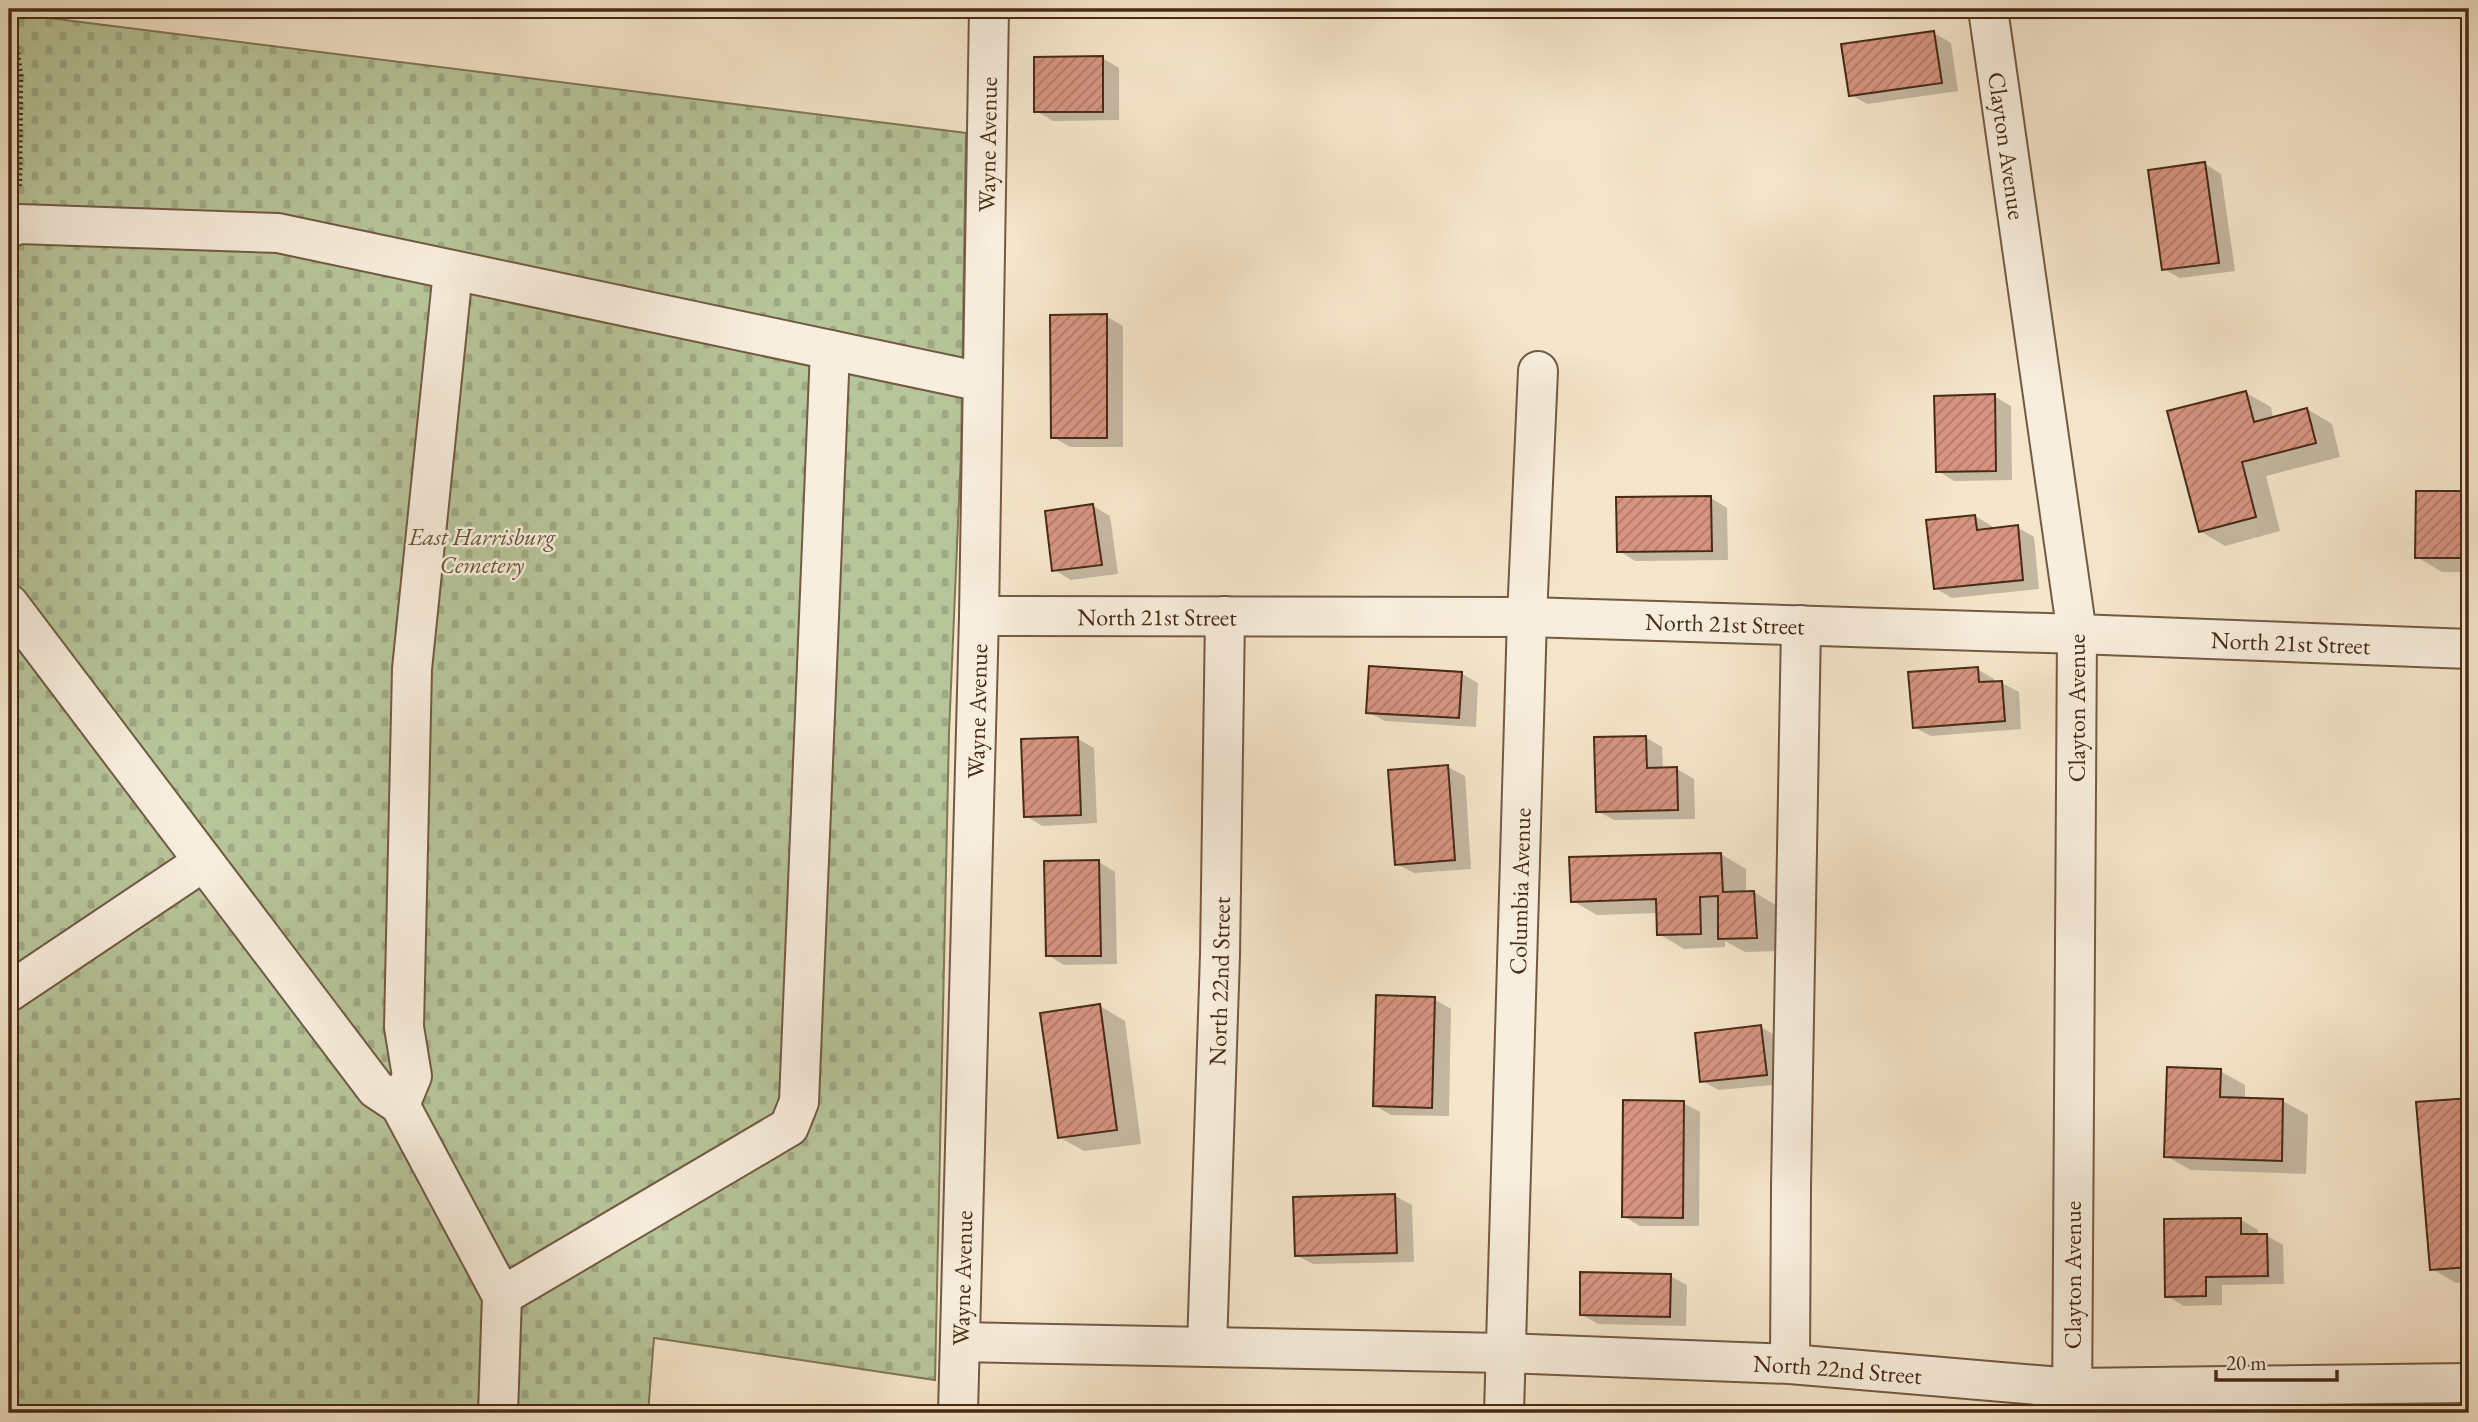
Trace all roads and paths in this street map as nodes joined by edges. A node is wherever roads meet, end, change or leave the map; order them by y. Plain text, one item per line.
1 (12, 9) edge
2 (989, 9) edge
3 (1989, 9) edge
4 (14, 226) edge
5 (453, 271) junction
6 (830, 350) junction
7 (1538, 371) dead end
8 (982, 382) junction
9 (9, 604) edge
10 (979, 616) junction
11 (1225, 616) junction
12 (1527, 617) junction
13 (1801, 625) junction
14 (2077, 634) junction
15 (2469, 649) edge
16 (203, 862) junction
17 (9, 992) edge
18 (400, 1105) junction
19 (502, 1296) junction
20 (960, 1342) junction
21 (1207, 1347) junction
22 (1504, 1353) junction
23 (1790, 1364) junction
24 (2469, 1383) edge
25 (2072, 1401) edge
26 (498, 1413) edge
27 (958, 1413) edge
28 (1504, 1413) edge

1 - 4 path
2 - 8 street, Wayne Avenue
3 - 14 street, Clayton Avenue
4 - 5 street
5 - 6 street
5 - 18 street
6 - 8 street
6 - 19 street
7 - 12 street, Columbia Avenue
8 - 10 street, Wayne Avenue
9 - 16 street
10 - 11 street, North 21st Street
10 - 20 street, Wayne Avenue
11 - 12 street, North 21st Street
11 - 21 street, North 22nd Street
12 - 13 street, North 21st Street
12 - 22 street, Columbia Avenue
13 - 14 street, North 21st Street
13 - 23 street
14 - 15 street, North 21st Street
14 - 25 street, Clayton Avenue
16 - 17 street
16 - 18 street
18 - 19 street
19 - 26 street
20 - 21 street, North 22nd Street
20 - 27 street, Wayne Avenue
21 - 22 street, North 22nd Street
22 - 23 street, North 22nd Street
22 - 28 street, Columbia Avenue
23 - 25 street, North 22nd Street
24 - 25 street, North 22nd Street

